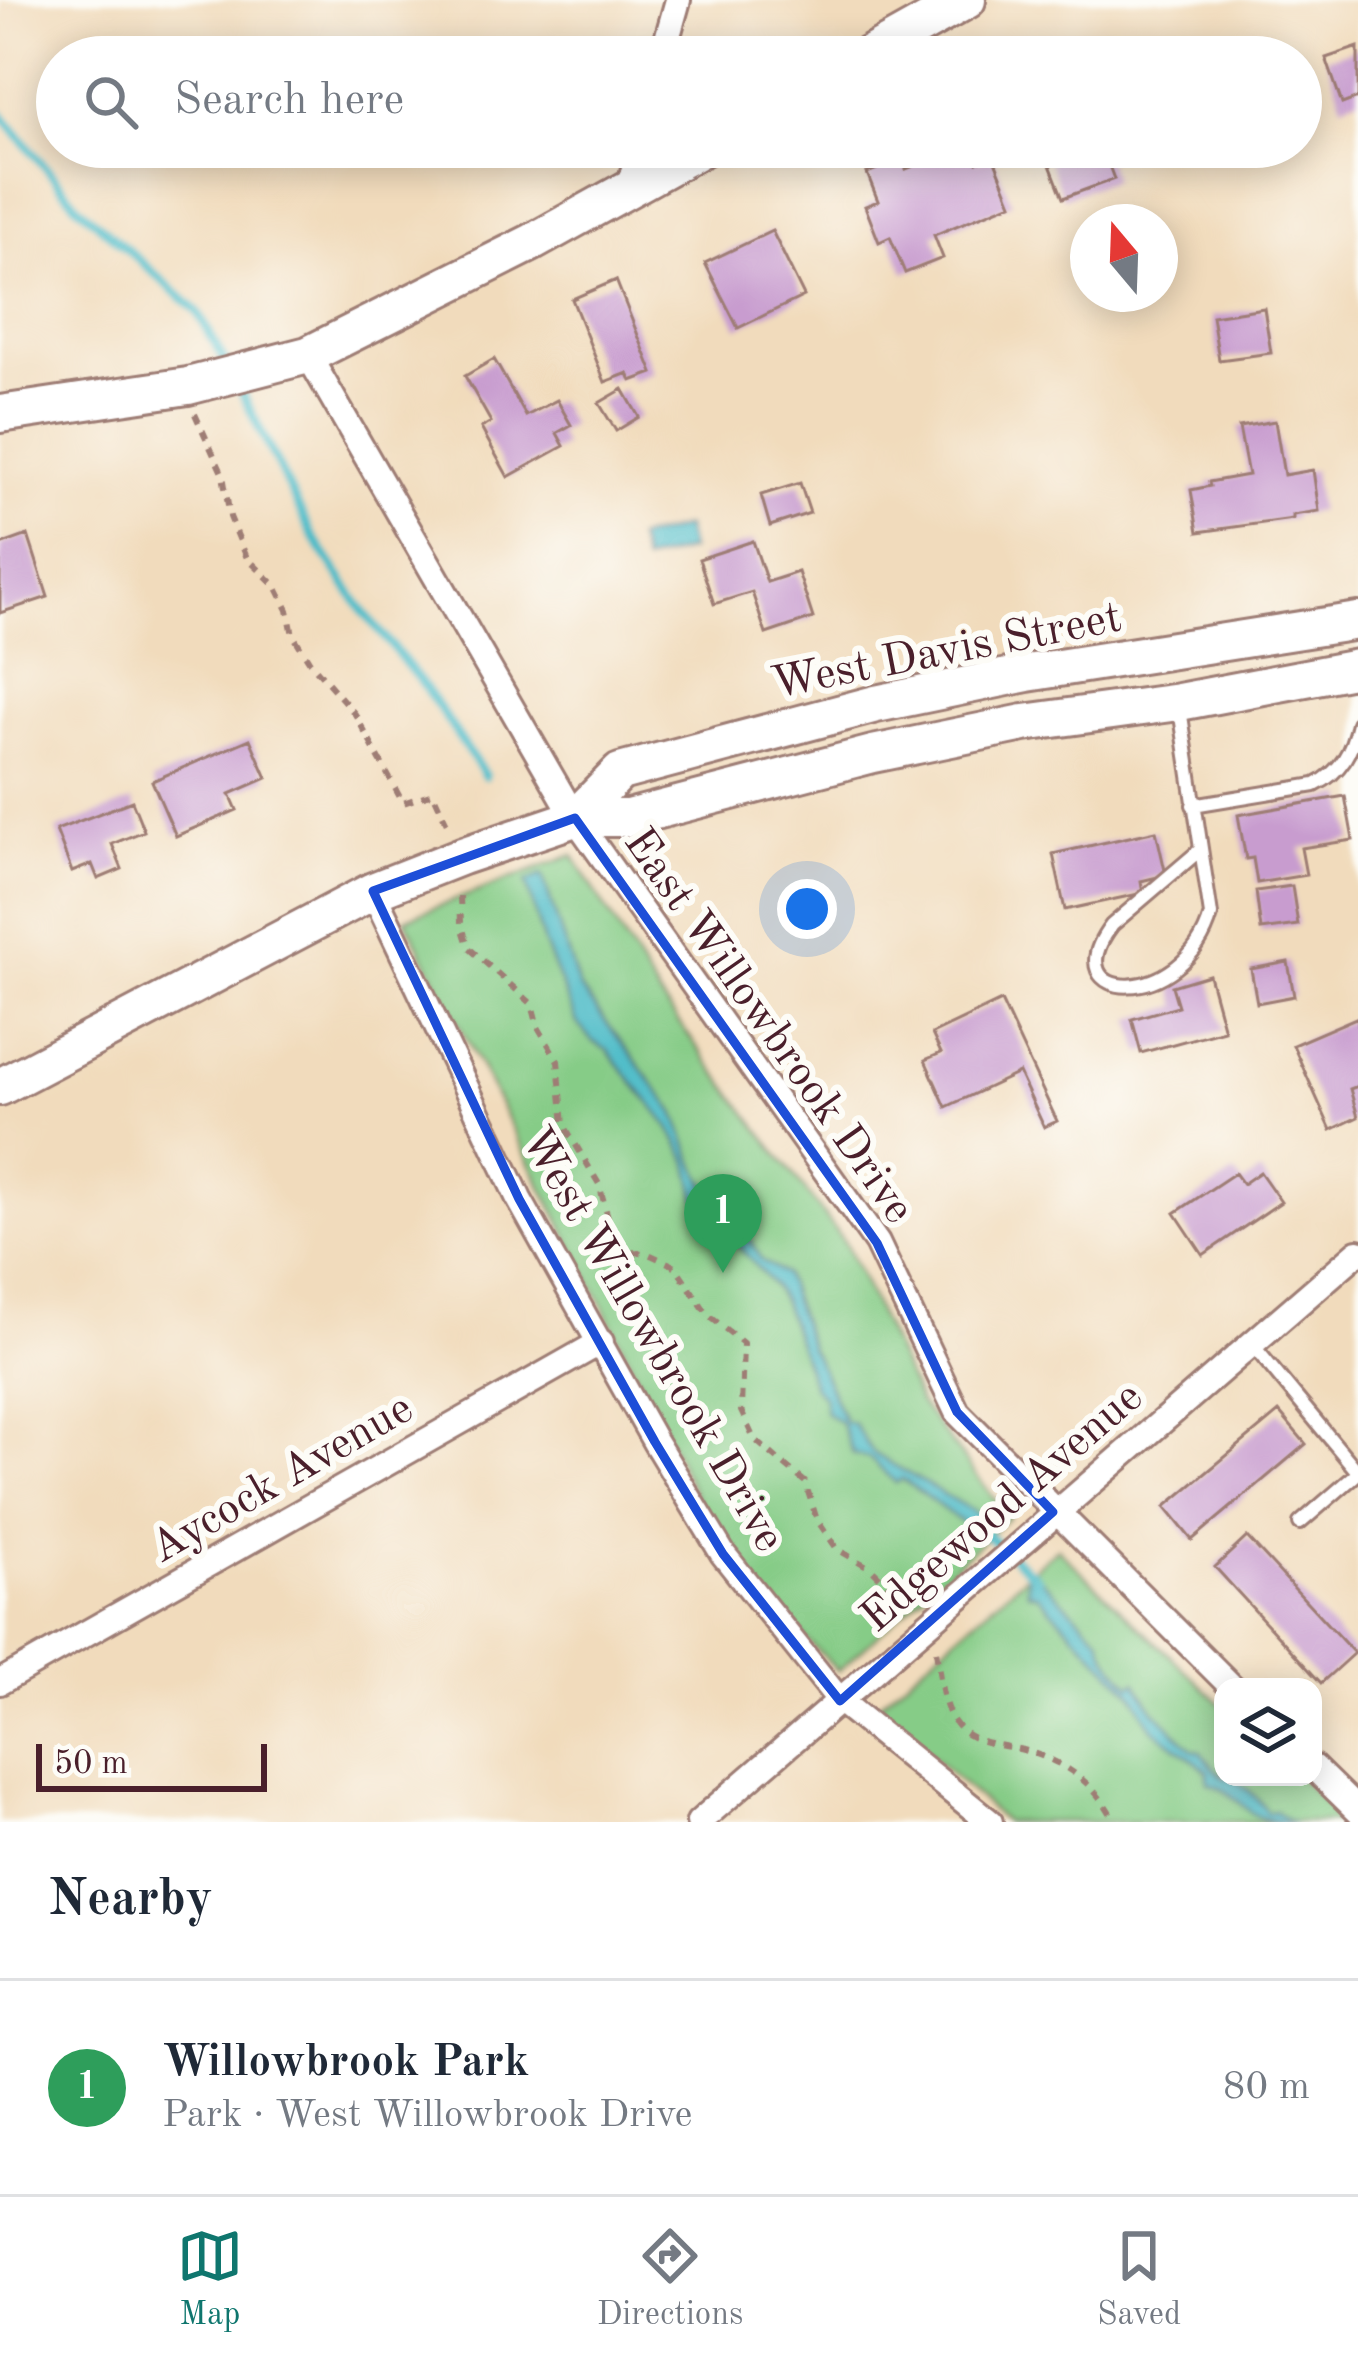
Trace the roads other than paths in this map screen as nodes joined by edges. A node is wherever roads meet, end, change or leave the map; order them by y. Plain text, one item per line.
1 (678, 0) edge
2 (967, 0) edge
3 (668, 36) edge
4 (903, 36) edge
5 (634, 168) edge
6 (666, 168) edge
7 (629, 189) junction
8 (308, 355) junction
9 (0, 414) edge
10 (1358, 621) edge
11 (1358, 668) edge
12 (1179, 702) junction
13 (1358, 723) edge
14 (1193, 805) junction
15 (575, 818) junction
16 (1200, 850) junction
17 (374, 891) junction
18 (0, 1087) edge
19 (1358, 1252) edge
20 (601, 1342) junction
21 (1251, 1343) junction
22 (1358, 1472) edge
23 (1053, 1512) junction
24 (1300, 1523) dead end
25 (1223, 1678) edge
26 (0, 1682) edge
27 (840, 1701) junction
28 (1322, 1776) edge
29 (1358, 1811) edge
30 (699, 1822) edge
31 (990, 1822) edge

1 - 3 street
2 - 4 street
5 - 7 street
6 - 7 street
7 - 8 street
8 - 9 street
8 - 15 street, East Willowbrook Drive
10 - 15 street, West Davis Street
11 - 12 street, West Davis Street
12 - 14 lane
12 - 15 street, West Davis Street
13 - 14 lane
14 - 16 lane
15 - 17 street, West Davis Street
15 - 23 street, East Willowbrook Drive
16 - 16 lane
17 - 18 street, West Davis Street
17 - 20 street, West Willowbrook Drive
19 - 21 street, Edgewood Avenue
20 - 26 street, Aycock Avenue
20 - 27 street, West Willowbrook Drive
21 - 22 lane
21 - 23 street, Edgewood Avenue
22 - 24 lane
23 - 25 street, East Willowbrook Drive
23 - 27 street, Edgewood Avenue
27 - 30 street, Edgewood Avenue
27 - 31 street, West Willowbrook Drive
28 - 29 street

